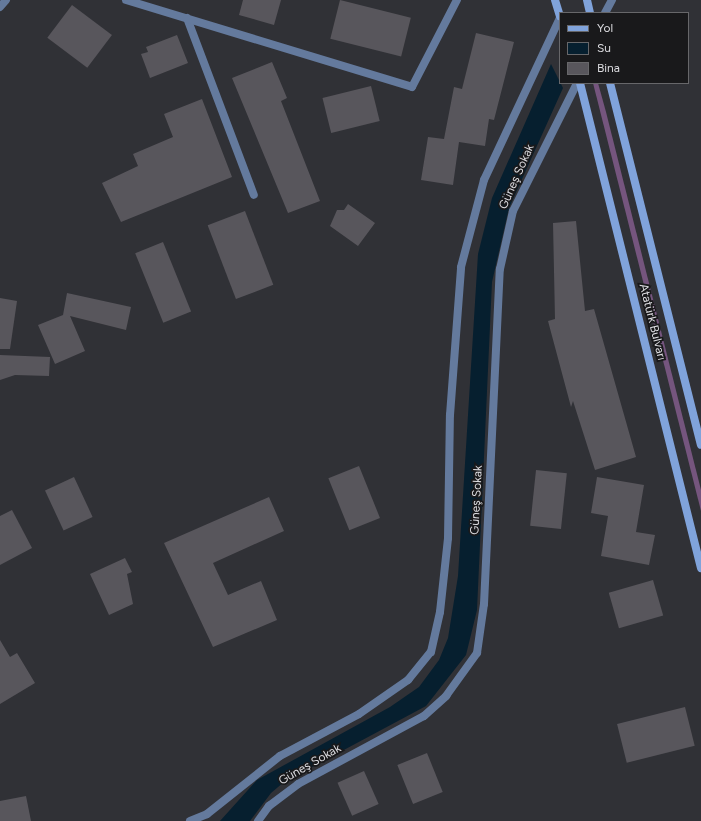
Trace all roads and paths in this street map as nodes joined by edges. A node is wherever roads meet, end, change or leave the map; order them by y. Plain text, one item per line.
1 (6, 0) edge
2 (126, 0) edge
3 (457, 0) edge
4 (555, 0) edge
5 (587, 0) edge
6 (612, 0) edge
7 (0, 7) edge
8 (590, 12) edge
9 (606, 12) edge
10 (559, 14) edge
11 (186, 18) junction
12 (559, 19) edge
13 (578, 84) edge
14 (579, 84) edge
15 (610, 84) edge
16 (254, 195) dead end
17 (701, 445) edge
18 (701, 568) edge
19 (190, 821) edge
20 (258, 821) edge

1 - 7 street
2 - 11 street
3 - 11 street
4 - 10 main road
5 - 8 main road
6 - 9 street
11 - 16 street
12 - 19 street
13 - 20 street, Güneş Sokak
14 - 18 main road, Atatürk Bulvarı
15 - 17 main road, Atatürk Bulvarı

